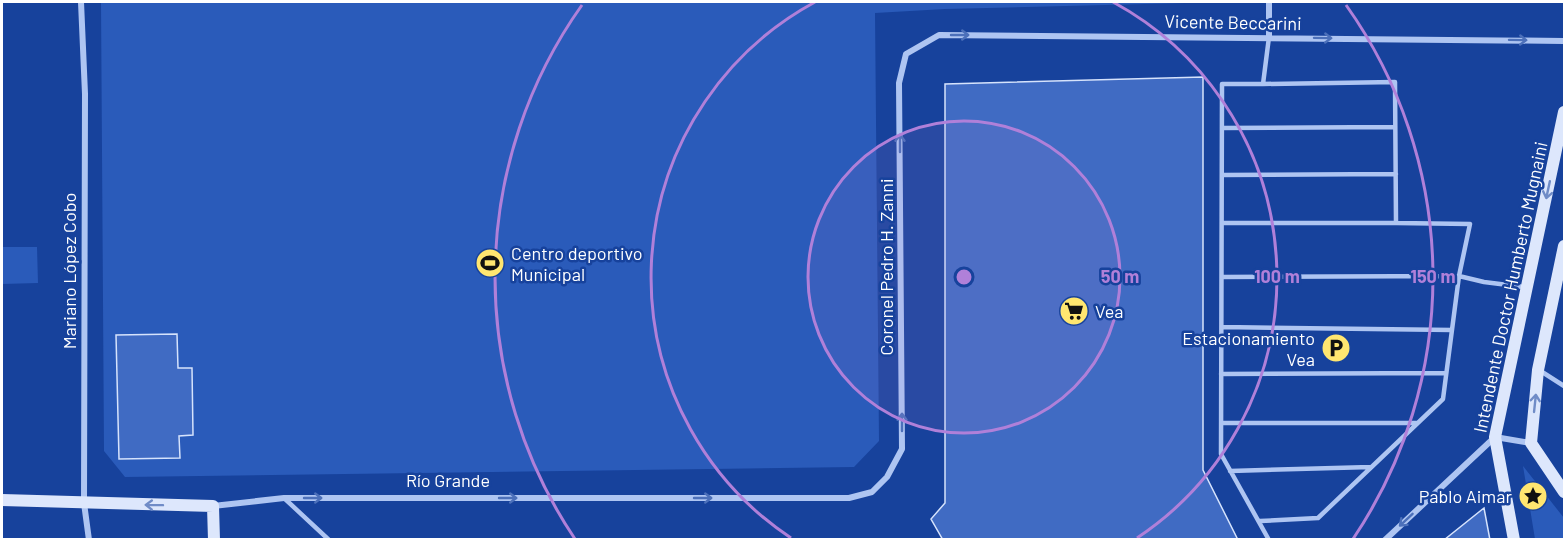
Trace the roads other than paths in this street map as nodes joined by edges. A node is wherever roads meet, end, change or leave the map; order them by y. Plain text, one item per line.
1 (81, 2) edge
2 (1269, 2) edge
3 (1269, 37) junction
4 (1564, 41) edge
5 (906, 54) joint
6 (1263, 84) junction
7 (1564, 112) edge
8 (1395, 127) junction
9 (1222, 128) junction
10 (1396, 174) junction
11 (1222, 175) junction
12 (1222, 223) junction
13 (1396, 223) junction
14 (1564, 246) edge
15 (1459, 276) junction
16 (1222, 277) junction
17 (1527, 288) junction
18 (1222, 327) junction
19 (1452, 330) junction
20 (1539, 370) junction
21 (1446, 373) junction
22 (1221, 374) junction
23 (1564, 386) edge
24 (1222, 423) junction
25 (1418, 423) junction
26 (1495, 437) junction
27 (1531, 443) junction
28 (1371, 467) junction
29 (1230, 471) junction
30 (887, 477) joint
31 (1560, 479) edge
32 (1564, 492) edge
33 (284, 498) junction
34 (2, 500) edge
35 (84, 503) junction
36 (213, 506) junction
37 (1260, 521) junction
38 (89, 540) edge
39 (214, 540) edge
40 (329, 540) edge
41 (1269, 540) edge
42 (1385, 540) edge
43 (1514, 540) edge

1 - 35 street, Mariano López Cobo
2 - 3 street
3 -> 4 street, Vicente Beccarini
5 -> 3 street, Vicente Beccarini
3 - 6 lane
30 -> 5 street, Coronel Pedro H. Zanni
6 - 8 lane
6 - 9 lane
7 -> 17 main road, Intendente Doctor Humberto Mugnaini
8 - 9 lane
8 - 10 lane
9 - 11 lane
10 - 11 lane
10 - 13 lane
11 - 12 lane
12 - 13 lane
12 - 16 lane
13 - 15 lane
14 - 20 main road
15 - 16 lane
15 - 17 lane
15 - 19 lane
16 - 18 lane
17 - 26 main road, Intendente Doctor Humberto Mugnaini
18 - 19 lane
18 - 22 lane
19 - 21 lane
20 - 23 lane
27 -> 20 main road
21 - 22 lane
21 - 25 lane
22 - 24 lane
24 - 25 lane
24 - 29 lane
25 - 28 lane
26 - 27 street
26 -> 42 street
26 - 43 main road, Intendente Doctor Humberto Mugnaini
27 - 31 main road
28 - 29 lane
28 - 37 lane
29 - 37 lane
33 -> 30 street, Río Grande
31 - 32 main road
33 - 36 street, Río Grande
33 - 40 lane
34 - 35 main road, Río Grande
36 -> 35 main road, Río Grande
35 - 38 street, Mariano López Cobo
36 - 39 main road
37 - 41 lane

